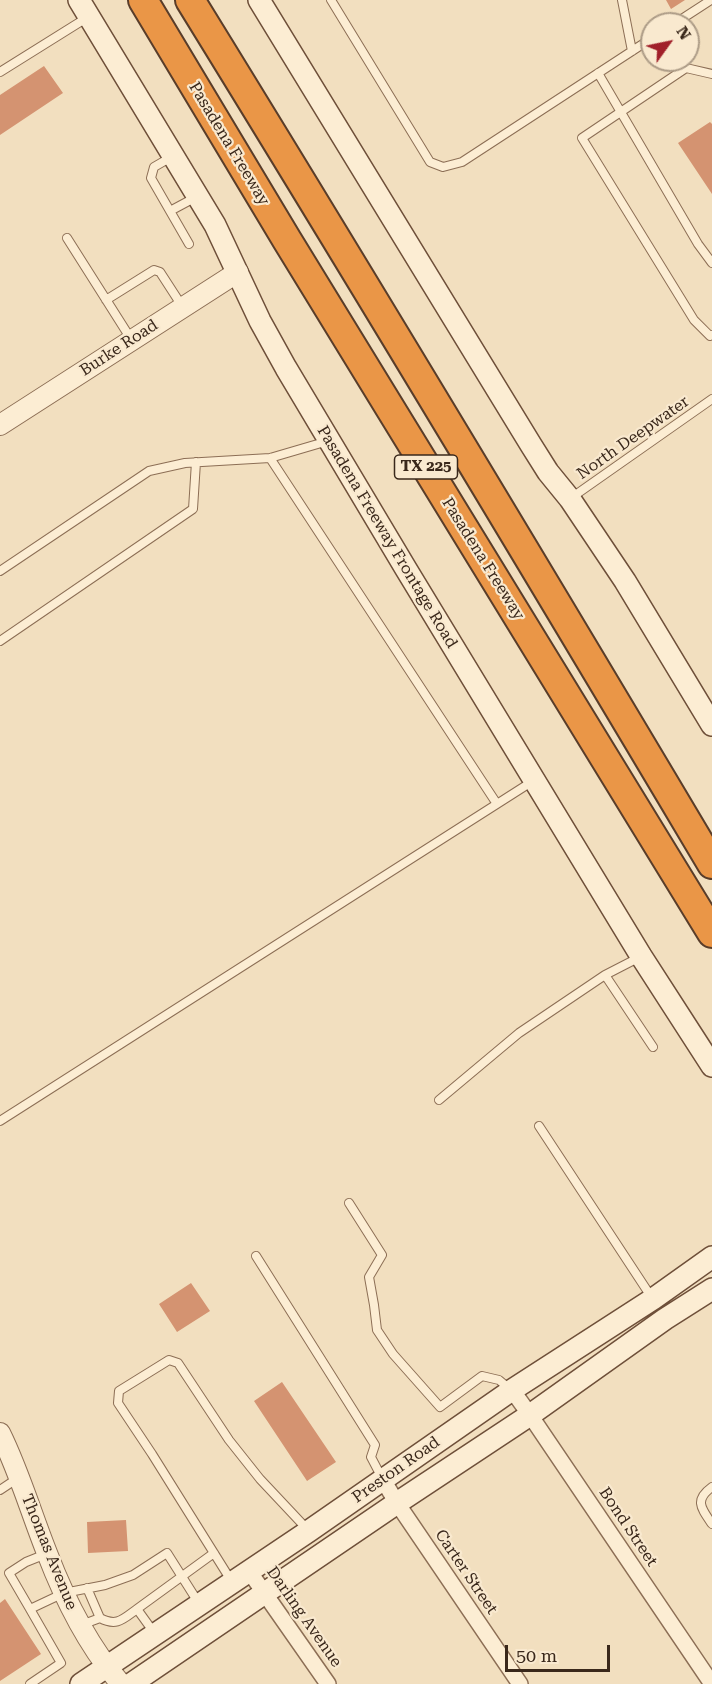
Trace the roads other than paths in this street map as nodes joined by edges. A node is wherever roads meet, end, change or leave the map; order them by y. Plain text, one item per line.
1 (143, 0) edge
2 (190, 0) edge
3 (259, 0) edge
4 (331, 0) edge
5 (622, 0) edge
6 (711, 0) edge
7 (84, 8) edge
8 (692, 12) edge
9 (640, 46) edge
10 (632, 51) junction
11 (0, 72) edge
12 (598, 73) junction
13 (712, 74) edge
14 (621, 112) junction
15 (174, 156) junction
16 (198, 196) junction
17 (170, 212) junction
18 (66, 238) dead end
19 (189, 244) dead end
20 (712, 263) edge
21 (237, 272) junction
22 (106, 300) junction
23 (183, 307) junction
24 (712, 334) edge
25 (132, 340) junction
26 (712, 399) edge
27 (0, 425) edge
28 (329, 441) junction
29 (270, 458) junction
30 (196, 462) junction
31 (570, 499) junction
32 (0, 571) edge
33 (0, 641) edge
34 (712, 725) edge
35 (535, 780) junction
36 (497, 804) junction
37 (712, 864) edge
38 (712, 933) edge
39 (641, 956) junction
40 (605, 975) junction
41 (653, 1047) dead end
42 (712, 1066) edge
43 (439, 1100) dead end
44 (0, 1121) edge
45 (539, 1126) dead end
46 (349, 1203) dead end
47 (256, 1256) dead end
48 (712, 1257) edge
49 (712, 1289) edge
50 (653, 1299) junction
51 (665, 1319) junction
52 (512, 1390) junction
53 (530, 1414) junction
54 (0, 1433) edge
55 (19, 1477) junction
56 (383, 1480) junction
57 (712, 1487) edge
58 (0, 1490) edge
59 (397, 1503) junction
60 (712, 1524) edge
61 (309, 1531) junction
62 (214, 1553) junction
63 (47, 1554) junction
64 (182, 1577) junction
65 (241, 1577) junction
66 (87, 1588) junction
67 (266, 1592) junction
68 (64, 1593) junction
69 (200, 1605) junction
70 (30, 1609) junction
71 (137, 1609) junction
72 (100, 1618) junction
73 (80, 1626) junction
74 (155, 1635) junction
75 (106, 1667) junction
76 (30, 1684) edge
77 (81, 1684) edge
78 (122, 1684) edge
79 (131, 1684) edge
80 (328, 1684) edge
81 (520, 1684) edge
82 (712, 1684) edge

1 - 38 highway, Pasadena Freeway / TX 225
2 - 37 highway, TX 225
3 - 31 main road
4 - 12 lane
5 - 10 lane
6 - 8 lane
7 - 11 lane
7 - 15 main road, Pasadena Freeway Frontage Road
9 - 10 lane
10 - 12 lane
12 - 14 lane
13 - 14 lane
14 - 20 lane
14 - 24 lane
15 - 16 main road, Pasadena Freeway Frontage Road
15 - 17 lane
16 - 17 lane
16 - 21 main road, Pasadena Freeway Frontage Road
17 - 19 lane
18 - 22 lane
21 - 23 street, Burke Road
21 - 28 main road, Pasadena Freeway Frontage Road
22 - 23 lane
22 - 25 lane
23 - 25 street, Burke Road
25 - 27 street, Burke Road
26 - 31 lane, North Deepwater
28 - 29 lane
28 - 35 main road, Pasadena Freeway Frontage Road
29 - 30 lane
29 - 36 lane
30 - 32 lane
30 - 33 lane
31 - 34 main road
35 - 36 lane
35 - 39 main road, Pasadena Freeway Frontage Road
36 - 44 lane
39 - 40 lane
39 - 42 main road, Pasadena Freeway Frontage Road
40 - 41 lane
40 - 43 lane
45 - 50 lane
46 - 52 lane
47 - 56 lane
48 - 50 main road, Preston Road
49 - 51 main road, Preston Road
50 - 51 main road
50 - 52 main road, Preston Road
51 - 53 main road, Preston Road
52 - 53 street, Bond Street
52 - 56 main road, Preston Road
53 - 59 main road, Preston Road
53 - 82 street, Bond Street
54 - 55 street, Thomas Avenue
55 - 58 lane
55 - 63 street, Thomas Avenue
56 - 59 street, Carter Street
56 - 61 main road, Preston Road
57 - 60 lane
59 - 67 main road, Preston Road
59 - 81 street, Carter Street
61 - 62 lane
61 - 65 main road, Preston Road
62 - 64 lane
62 - 65 lane
63 - 68 street, Thomas Avenue
63 - 70 lane
64 - 66 lane
64 - 69 lane
64 - 71 lane
65 - 67 street, Darling Avenue
65 - 69 main road, Preston Road
66 - 68 lane
66 - 72 lane
67 - 79 main road, Preston Road
67 - 80 street, Darling Avenue
68 - 70 lane
68 - 73 street, Thomas Avenue
69 - 74 main road, Preston Road
70 - 76 lane
71 - 72 lane
71 - 74 lane
72 - 73 lane
73 - 75 street, Thomas Avenue
74 - 75 main road, Preston Road
75 - 77 main road, Preston Road
75 - 78 street, Thomas Avenue

